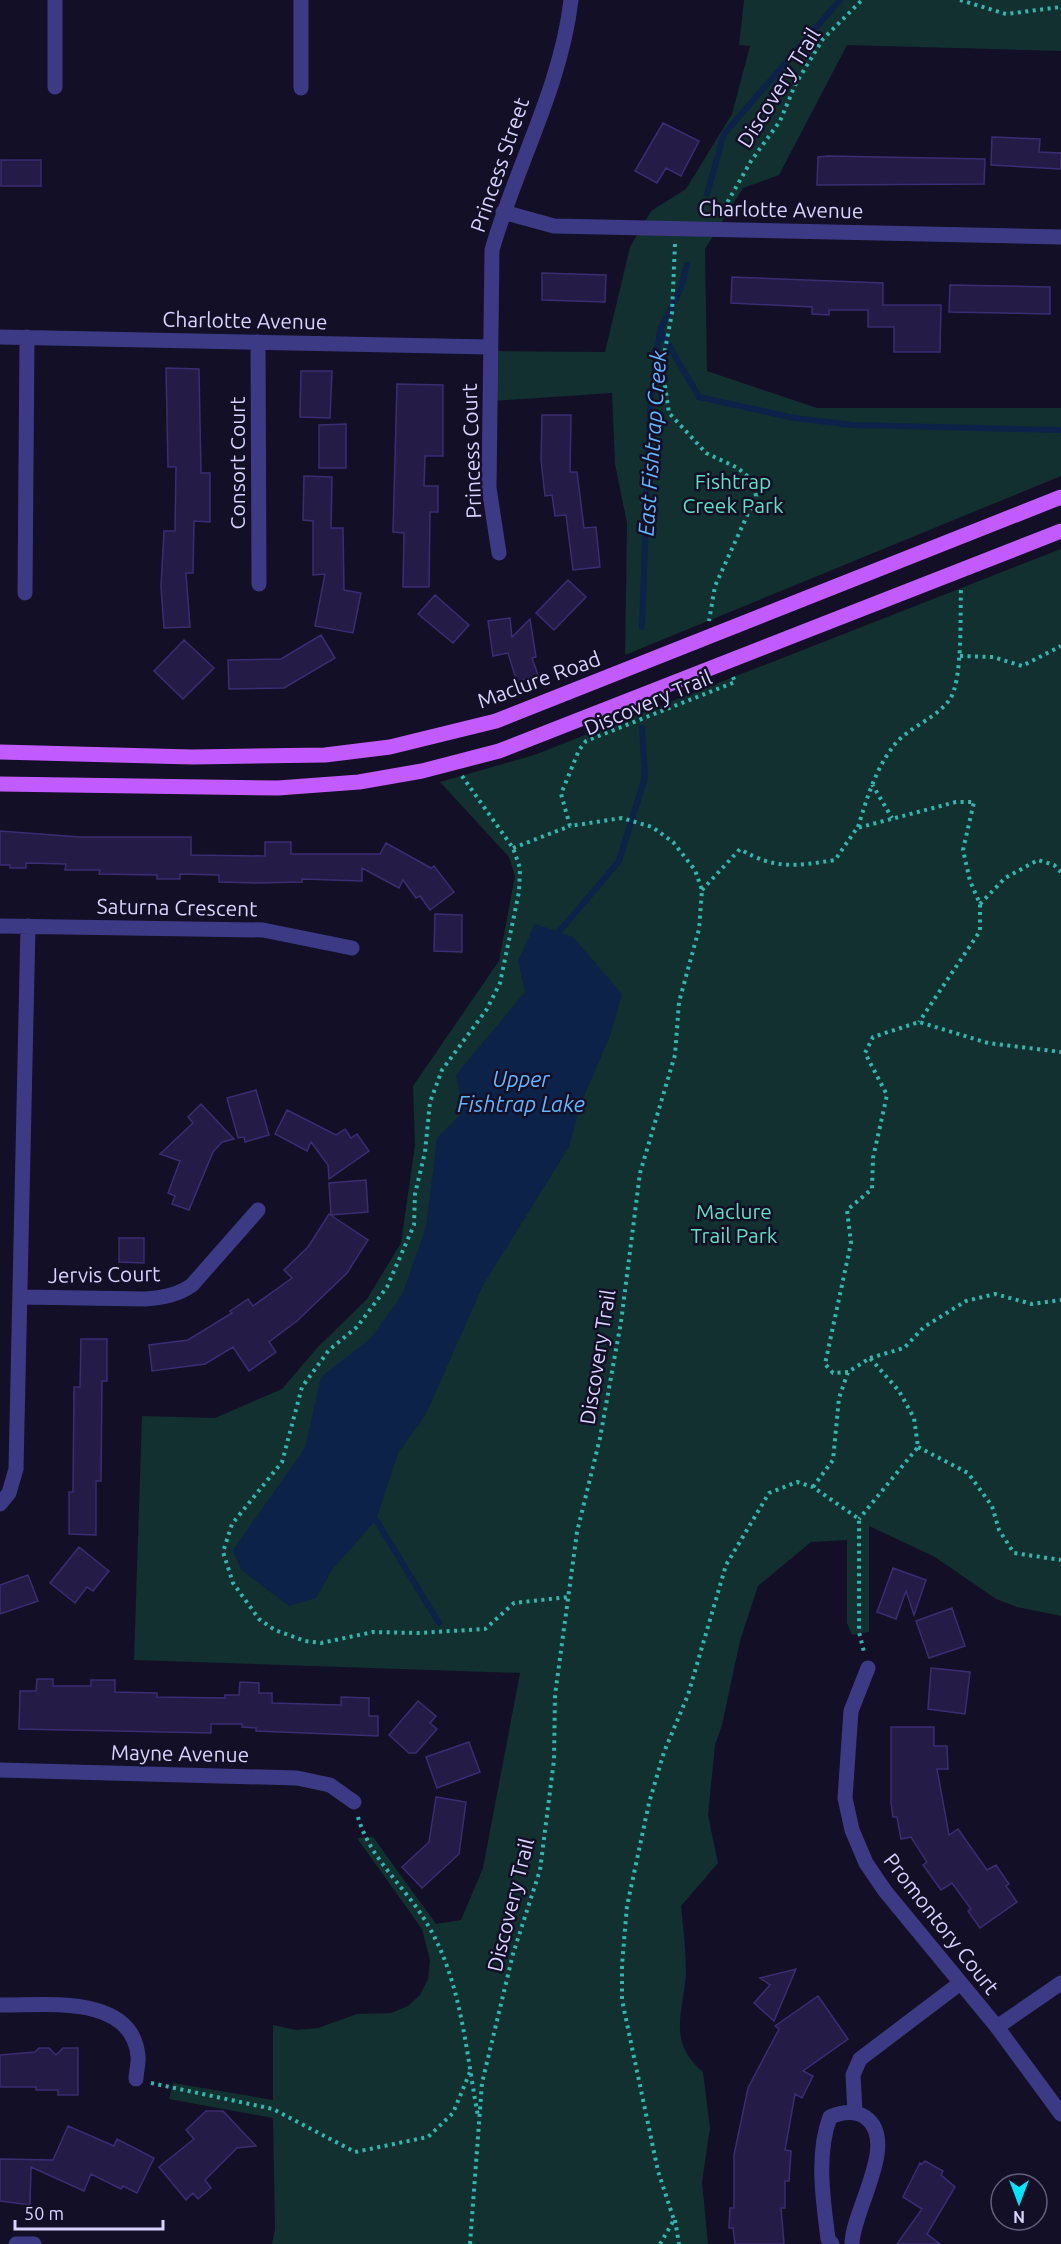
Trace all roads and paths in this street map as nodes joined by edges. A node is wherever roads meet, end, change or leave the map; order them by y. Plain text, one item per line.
1 (55, 0) edge
2 (301, 0) edge
3 (571, 0) edge
4 (862, 0) edge
5 (960, 0) edge
6 (1061, 7) edge
7 (55, 87) dead end
8 (301, 87) dead end
9 (502, 212) junction
10 (714, 230) junction
11 (1061, 237) edge
12 (675, 252) dead end
13 (0, 337) edge
14 (27, 338) junction
15 (258, 342) junction
16 (490, 347) junction
17 (1061, 497) edge
18 (1061, 531) edge
19 (499, 553) dead end
20 (961, 583) dead end
21 (259, 585) dead end
22 (25, 593) dead end
23 (709, 622) dead end
24 (1061, 646) edge
25 (960, 656) junction
26 (735, 682) dead end
27 (0, 753) edge
28 (453, 764) junction
29 (871, 783) junction
30 (0, 784) edge
31 (892, 818) junction
32 (570, 826) junction
33 (857, 828) junction
34 (513, 848) junction
35 (1061, 872) edge
36 (702, 890) junction
37 (980, 904) junction
38 (0, 926) edge
39 (28, 926) junction
40 (352, 948) dead end
41 (919, 1022) junction
42 (1061, 1052) edge
43 (258, 1210) dead end
44 (22, 1297) junction
45 (1061, 1300) edge
46 (870, 1358) junction
47 (848, 1372) junction
48 (918, 1447) junction
49 (813, 1487) junction
50 (0, 1504) edge
51 (859, 1519) junction
52 (1061, 1560) edge
53 (568, 1597) junction
54 (868, 1668) joint
55 (0, 1770) edge
56 (354, 1802) joint
57 (1061, 1983) edge
58 (959, 1984) junction
59 (0, 2005) edge
60 (997, 2027) junction
61 (470, 2072) junction
62 (136, 2079) joint
63 (855, 2112) junction
64 (1061, 2114) edge
65 (480, 2121) junction
66 (674, 2220) junction
67 (16, 2244) edge
68 (34, 2244) edge
69 (470, 2244) edge
70 (660, 2244) edge
71 (679, 2244) edge
72 (832, 2244) edge
73 (852, 2244) edge

1 - 7 street
2 - 8 street
3 - 9 street, Princess Street
4 - 10 path, Discovery Trail
5 - 6 path
9 - 10 street, Charlotte Avenue
9 - 16 street, Princess Street
10 - 11 street, Charlotte Avenue
12 - 23 path
13 - 14 street, Charlotte Avenue
14 - 15 street, Charlotte Avenue
14 - 22 street
15 - 16 street, Charlotte Avenue
15 - 21 street, Consort Court
16 - 19 street, Princess Court
17 - 27 main road, Maclure Road
18 - 28 main road
20 - 25 path
24 - 25 path
25 - 29 path
26 - 32 path, Discovery Trail
28 - 30 main road
28 - 34 path
29 - 31 path
29 - 33 path
31 - 33 path
31 - 37 path
32 - 34 path
32 - 36 path, Discovery Trail
33 - 36 path
34 - 53 path
35 - 37 path
36 - 53 path, Discovery Trail
37 - 41 path
38 - 39 street, Saturna Crescent
39 - 40 street, Saturna Crescent
39 - 44 street
41 - 42 path
41 - 47 path
43 - 44 street, Jervis Court
44 - 50 street
45 - 46 path
46 - 47 path
46 - 48 path
47 - 49 path
48 - 51 path
48 - 52 path
49 - 51 path
49 - 66 path
51 - 54 path
53 - 65 path, Discovery Trail
54 - 58 street, Promontory Court
55 - 56 street, Mayne Avenue
56 - 61 path
57 - 60 street
58 - 60 street, Promontory Court
58 - 63 street
59 - 62 street
60 - 64 street, Promontory Court
61 - 62 path
61 - 65 path
63 - 72 street
63 - 73 street
65 - 69 path, Discovery Trail
66 - 70 path
66 - 71 path
67 - 68 street

